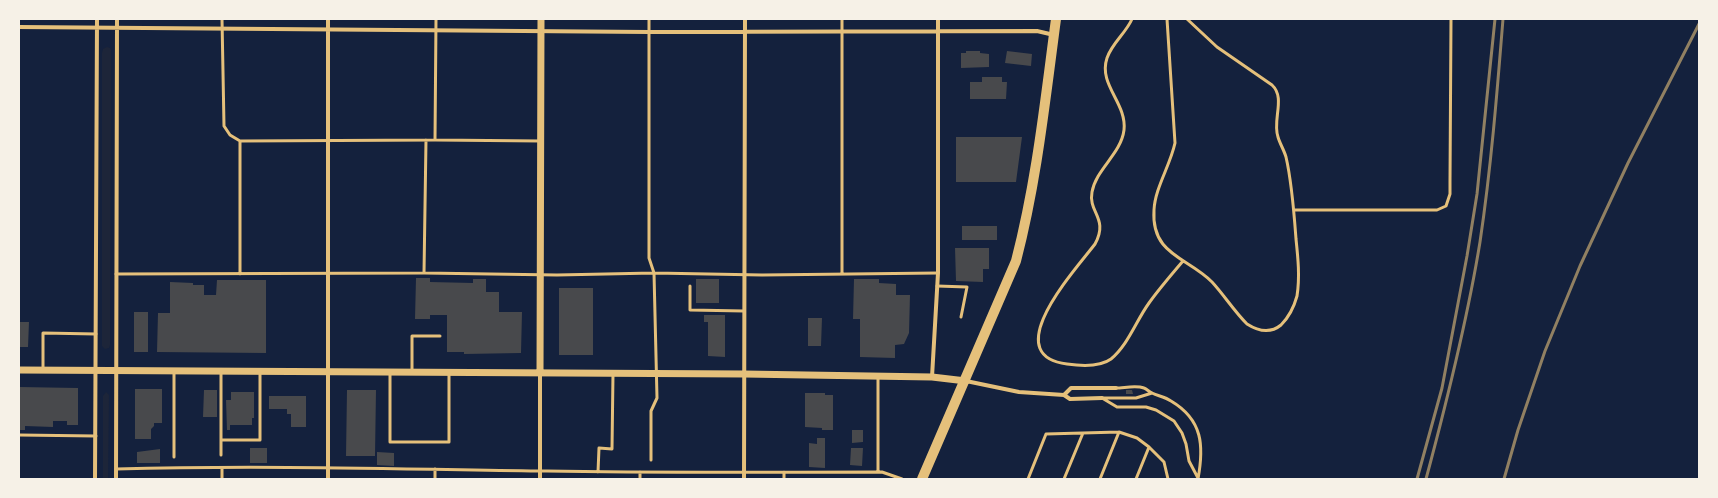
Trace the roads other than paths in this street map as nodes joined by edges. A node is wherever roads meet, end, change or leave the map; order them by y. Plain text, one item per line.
1 (97, 19) edge
2 (117, 19) edge
3 (222, 19) edge
4 (328, 19) edge
5 (436, 19) edge
6 (541, 19) edge
7 (649, 19) edge
8 (745, 19) edge
9 (842, 19) edge
10 (938, 19) edge
11 (1056, 19) edge
12 (1132, 19) edge
13 (1167, 19) edge
14 (1187, 19) edge
15 (1451, 19) edge
16 (19, 27) edge
17 (97, 27) junction
18 (117, 27) junction
19 (222, 28) junction
20 (328, 30) junction
21 (436, 30) junction
22 (542, 30) junction
23 (745, 31) junction
24 (842, 31) junction
25 (938, 31) junction
26 (649, 32) junction
27 (1054, 35) junction
28 (328, 140) junction
29 (426, 140) junction
30 (435, 140) junction
31 (240, 141) junction
32 (542, 141) junction
33 (1294, 210) junction
34 (1183, 261) junction
35 (424, 273) junction
36 (654, 273) junction
37 (842, 273) junction
38 (938, 273) junction
39 (116, 274) junction
40 (240, 274) junction
41 (328, 274) junction
42 (541, 275) junction
43 (744, 275) junction
44 (690, 286) dead end
45 (937, 286) junction
46 (744, 310) junction
47 (961, 317) dead end
48 (96, 334) junction
49 (440, 336) dead end
50 (19, 370) edge
51 (43, 370) junction
52 (96, 370) junction
53 (116, 371) junction
54 (174, 371) junction
55 (221, 372) junction
56 (260, 372) junction
57 (328, 372) junction
58 (390, 372) junction
59 (412, 372) junction
60 (449, 372) junction
61 (540, 373) junction
62 (613, 374) junction
63 (655, 374) junction
64 (744, 374) junction
65 (878, 376) junction
66 (932, 377) junction
67 (966, 381) junction
68 (1116, 388) joint
69 (1152, 393) junction
70 (1064, 395) junction
71 (1102, 398) junction
72 (1119, 432) junction
73 (1083, 433) junction
74 (19, 435) edge
75 (96, 436) junction
76 (221, 440) junction
77 (1150, 446) junction
78 (221, 456) dead end
79 (174, 457) dead end
80 (651, 460) dead end
81 (222, 468) junction
82 (328, 468) junction
83 (116, 469) junction
84 (435, 469) junction
85 (540, 471) junction
86 (598, 472) junction
87 (640, 472) junction
88 (744, 472) junction
89 (784, 472) junction
90 (878, 472) junction
91 (95, 479) edge
92 (116, 479) edge
93 (222, 479) edge
94 (328, 479) edge
95 (435, 479) edge
96 (540, 479) edge
97 (640, 479) edge
98 (744, 479) edge
99 (784, 479) edge
100 (902, 479) edge
101 (922, 479) edge
102 (1028, 479) edge
103 (1064, 479) edge
104 (1100, 479) edge
105 (1136, 479) edge
106 (1168, 479) edge
107 (1198, 479) edge

1 - 17 street
2 - 18 street
3 - 19 lane
4 - 20 street
5 - 21 lane
6 - 22 street
7 - 26 lane
8 - 23 street
9 - 24 lane
10 - 25 street
11 - 27 highway
12 - 34 lane
13 - 34 lane
14 - 33 lane
15 - 33 lane
16 - 17 street
17 - 18 street
17 - 48 street
18 - 19 street
18 - 39 street
19 - 20 street
19 - 31 lane
20 - 21 street
20 - 28 street
21 - 22 street
21 - 30 lane
22 - 26 street
22 - 32 street
23 - 24 street
23 - 26 street
23 - 43 street
24 - 25 street
24 - 37 lane
25 - 27 street
25 - 38 street
26 - 36 lane
27 - 67 highway
28 - 29 lane
28 - 31 lane
28 - 41 street
29 - 30 lane
29 - 35 lane
30 - 32 lane
31 - 40 lane
32 - 42 street
33 - 34 lane
35 - 41 lane
35 - 42 lane
36 - 42 lane
36 - 43 lane
36 - 63 lane
37 - 38 lane
37 - 43 lane
38 - 45 street
39 - 40 lane
39 - 53 street
40 - 41 lane
41 - 57 street
42 - 61 street
43 - 46 street
44 - 46 lane
45 - 47 lane
45 - 66 street
46 - 64 street
48 - 51 lane
48 - 52 street
49 - 59 lane
50 - 51 street
51 - 52 street
52 - 53 street
52 - 75 street
53 - 54 street
53 - 83 street
54 - 55 street
54 - 79 lane
55 - 56 street
55 - 76 lane
56 - 57 street
56 - 76 lane
57 - 58 street
57 - 82 street
58 - 59 street
58 - 60 lane
59 - 60 street
60 - 61 street
61 - 62 street
61 - 85 street
62 - 63 street
62 - 86 lane
63 - 64 street
63 - 80 lane
64 - 65 street
64 - 88 street
65 - 66 street
65 - 90 lane
66 - 67 street
67 - 70 street
67 - 101 highway
68 - 69 lane
68 - 70 street
69 - 71 lane
69 - 107 lane
70 - 71 street
71 - 107 lane
72 - 73 lane
72 - 77 lane
72 - 104 lane
73 - 102 lane
73 - 103 lane
74 - 75 lane
75 - 91 street
76 - 78 lane
77 - 105 lane
77 - 106 lane
81 - 82 lane
81 - 83 lane
81 - 93 lane
82 - 84 lane
82 - 94 street
83 - 92 street
84 - 85 lane
84 - 95 lane
85 - 86 lane
85 - 96 street
86 - 87 lane
87 - 88 lane
87 - 97 lane
88 - 89 lane
88 - 98 street
89 - 90 lane
89 - 99 lane
90 - 100 lane

